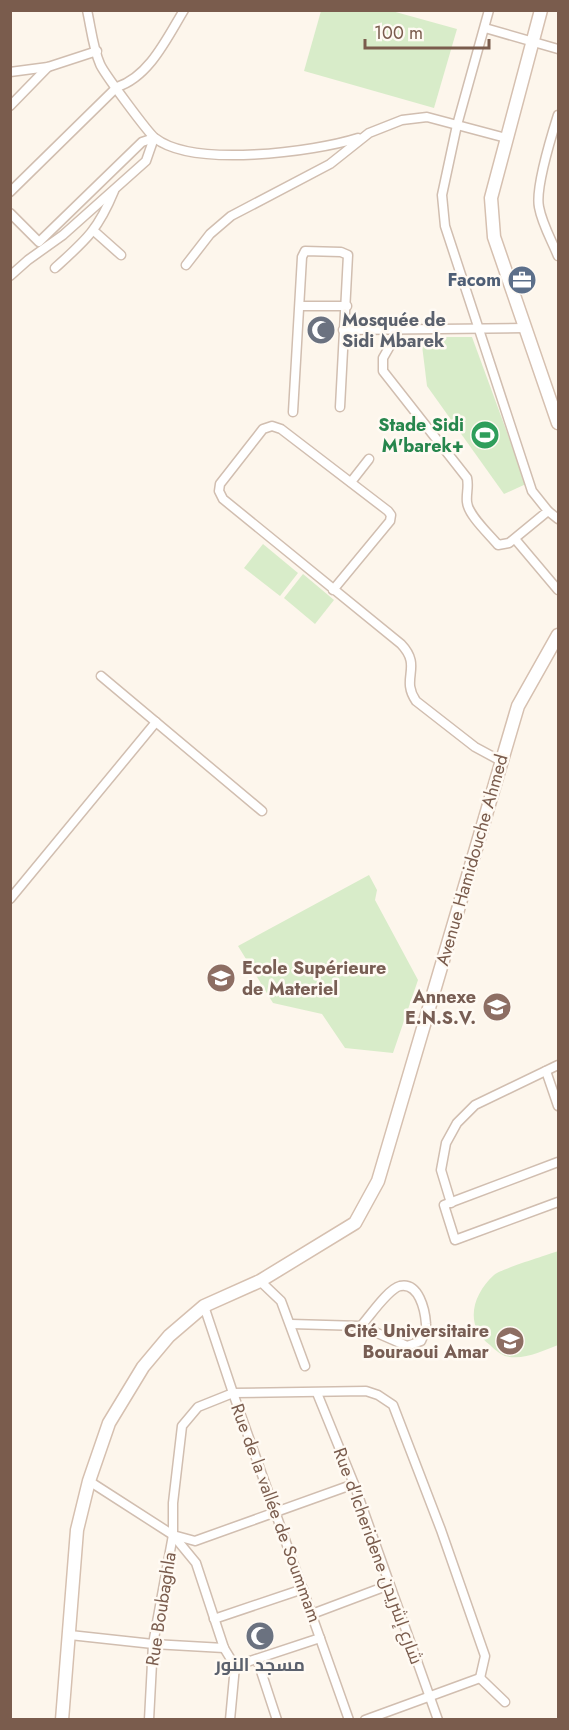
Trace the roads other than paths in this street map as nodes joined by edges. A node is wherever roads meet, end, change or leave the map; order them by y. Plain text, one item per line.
1 (87, 10) edge
2 (184, 10) edge
3 (489, 10) edge
4 (541, 10) edge
5 (484, 28) junction
6 (532, 42) junction
7 (558, 49) edge
8 (96, 51) junction
9 (48, 67) junction
10 (10, 72) edge
11 (117, 87) junction
12 (10, 106) edge
13 (558, 115) edge
14 (457, 125) junction
15 (361, 137) junction
16 (154, 138) junction
17 (506, 138) junction
18 (115, 189) junction
19 (10, 192) edge
20 (10, 213) edge
21 (94, 231) junction
22 (121, 255) dead end
23 (558, 256) edge
24 (186, 265) dead end
25 (56, 268) dead end
26 (10, 276) edge
27 (300, 306) junction
28 (347, 306) junction
29 (525, 328) junction
30 (478, 329) junction
31 (343, 330) junction
32 (399, 330) junction
33 (554, 399) edge
34 (340, 407) dead end
35 (293, 412) dead end
36 (558, 423) edge
37 (369, 459) dead end
38 (351, 482) junction
39 (548, 511) junction
40 (558, 519) edge
41 (515, 539) junction
42 (333, 590) junction
43 (558, 590) edge
44 (558, 635) edge
45 (101, 676) dead end
46 (156, 722) junction
47 (501, 761) junction
48 (262, 812) dead end
49 (10, 898) edge
50 (558, 1065) edge
51 (546, 1071) junction
52 (558, 1106) edge
53 (558, 1162) edge
54 (558, 1202) edge
55 (451, 1203) junction
56 (260, 1281) junction
57 (204, 1306) junction
58 (291, 1324) junction
59 (361, 1326) junction
60 (305, 1365) dead end
61 (233, 1393) junction
62 (317, 1393) junction
63 (89, 1481) junction
64 (354, 1484) junction
65 (275, 1512) junction
66 (173, 1535) junction
67 (389, 1585) junction
68 (303, 1589) junction
69 (312, 1614) junction
70 (214, 1619) junction
71 (70, 1635) junction
72 (320, 1638) junction
73 (153, 1644) junction
74 (224, 1648) junction
75 (257, 1659) junction
76 (235, 1666) junction
77 (480, 1678) junction
78 (430, 1696) junction
79 (505, 1702) dead end
80 (62, 1719) edge
81 (149, 1719) edge
82 (230, 1719) edge
83 (277, 1719) edge
84 (349, 1719) edge
85 (365, 1719) edge
86 (438, 1719) edge

1 - 8 street
2 - 11 street
3 - 5 street
4 - 6 main road
5 - 6 street
5 - 14 street
6 - 7 street
6 - 17 main road
8 - 9 street
8 - 11 street
9 - 10 street
9 - 12 street
11 - 16 street
11 - 19 street
13 - 23 street
14 - 15 street
14 - 17 street
14 - 30 street
15 - 16 street
15 - 24 street
16 - 18 street
16 - 20 street
17 - 29 main road
18 - 21 street
18 - 26 street
21 - 22 street
21 - 25 street
27 - 28 street
27 - 28 street
27 - 35 street
28 - 31 street
29 - 30 street
29 - 33 main road
30 - 32 street
30 - 39 street
31 - 32 street
31 - 34 street
32 - 41 street
33 - 36 main road
37 - 38 street
38 - 42 street
38 - 42 street
39 - 40 street
39 - 41 street
41 - 43 street
42 - 47 street
44 - 47 main road, Avenue Hamidouche Ahmed
45 - 46 street
46 - 48 street
46 - 49 street
47 - 56 main road, Avenue Hamidouche Ahmed
50 - 51 street
51 - 52 street
51 - 55 street
53 - 55 street
54 - 55 street
56 - 57 main road, Avenue Hamidouche Ahmed
56 - 58 street
57 - 61 street, Rue de la vallée de Soummam
57 - 63 main road, Avenue Hamidouche Ahmed
58 - 59 street
58 - 60 street
59 - 59 street
61 - 62 street
61 - 65 street, Rue de la vallée de Soummam
61 - 66 street, Rue Boubaghla
62 - 64 street, Rue d'Icheridene شارع إشريدن
62 - 77 street
63 - 66 street
63 - 71 main road, Avenue Hamidouche Ahmed
64 - 65 street
64 - 67 street, Rue d'Icheridene شارع إشريدن
65 - 66 street
65 - 68 street, Rue de la vallée de Soummam
66 - 70 street
66 - 73 street, Rue Boubaghla
67 - 69 street
67 - 78 street, Rue d'Icheridene شارع إشريدن
68 - 69 street, Rue de la vallée de Soummam
68 - 70 street
69 - 72 street, Rue de la vallée de Soummam
70 - 74 street
71 - 73 street
71 - 80 main road, Avenue Hamidouche Ahmed
72 - 75 street
72 - 84 street, Rue de la vallée de Soummam
73 - 74 street
73 - 81 street, Rue Boubaghla
74 - 76 street
75 - 76 street
75 - 83 street
76 - 82 street
77 - 78 street
77 - 79 street
78 - 85 street
78 - 86 street, Rue d'Icheridene شارع إشريدن

